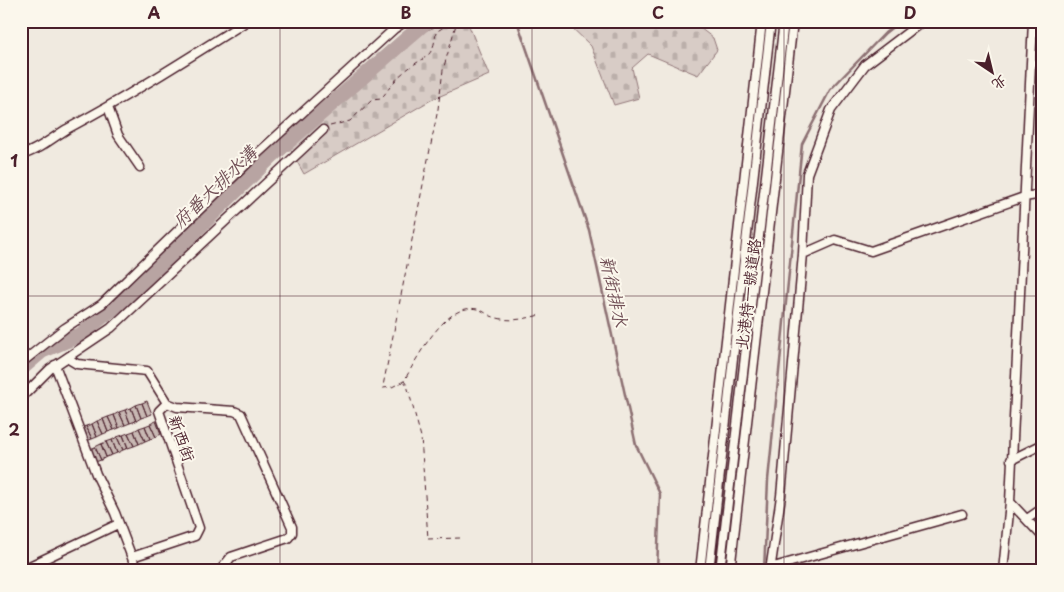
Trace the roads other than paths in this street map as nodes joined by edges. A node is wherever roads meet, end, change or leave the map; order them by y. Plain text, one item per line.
1 (247, 21) edge
2 (406, 21) edge
3 (762, 21) edge
4 (771, 21) edge
5 (784, 21) edge
6 (794, 21) edge
7 (923, 21) edge
8 (1033, 21) edge
9 (108, 107) junction
10 (323, 130) road end
11 (21, 155) edge
12 (140, 167) dead end
13 (1043, 194) edge
14 (1024, 197) junction
15 (803, 254) junction
16 (67, 358) junction
17 (21, 362) edge
18 (55, 365) junction
19 (21, 398) edge
20 (167, 403) junction
21 (1043, 444) edge
22 (1011, 460) junction
23 (1010, 502) junction
24 (1043, 508) edge
25 (962, 514) dead end
26 (1027, 519) junction
27 (118, 524) junction
28 (1043, 537) edge
29 (132, 557) junction
30 (21, 570) edge
31 (770, 570) edge
32 (137, 571) edge
33 (220, 571) edge
34 (700, 571) edge
35 (709, 571) edge
36 (720, 571) edge
37 (730, 571) edge
38 (1003, 571) edge

1 - 9 street
2 - 17 street
3 - 34 street, 北港特一號道路
4 - 35 street, 北港特一號道路
5 - 36 street, 北港特一號道路
6 - 37 street, 北港特一號道路
7 - 15 street
8 - 14 street
9 - 11 street
9 - 12 street
10 - 16 street
13 - 14 street
14 - 15 street
14 - 22 street
15 - 31 street
16 - 18 street
16 - 20 street, 新西街
18 - 19 street
18 - 27 street
20 - 29 street, 新西街
20 - 33 street
21 - 22 street
22 - 23 street
23 - 26 street
23 - 38 street
24 - 26 street
25 - 31 street
26 - 28 street
27 - 29 street
27 - 30 street
29 - 32 street

